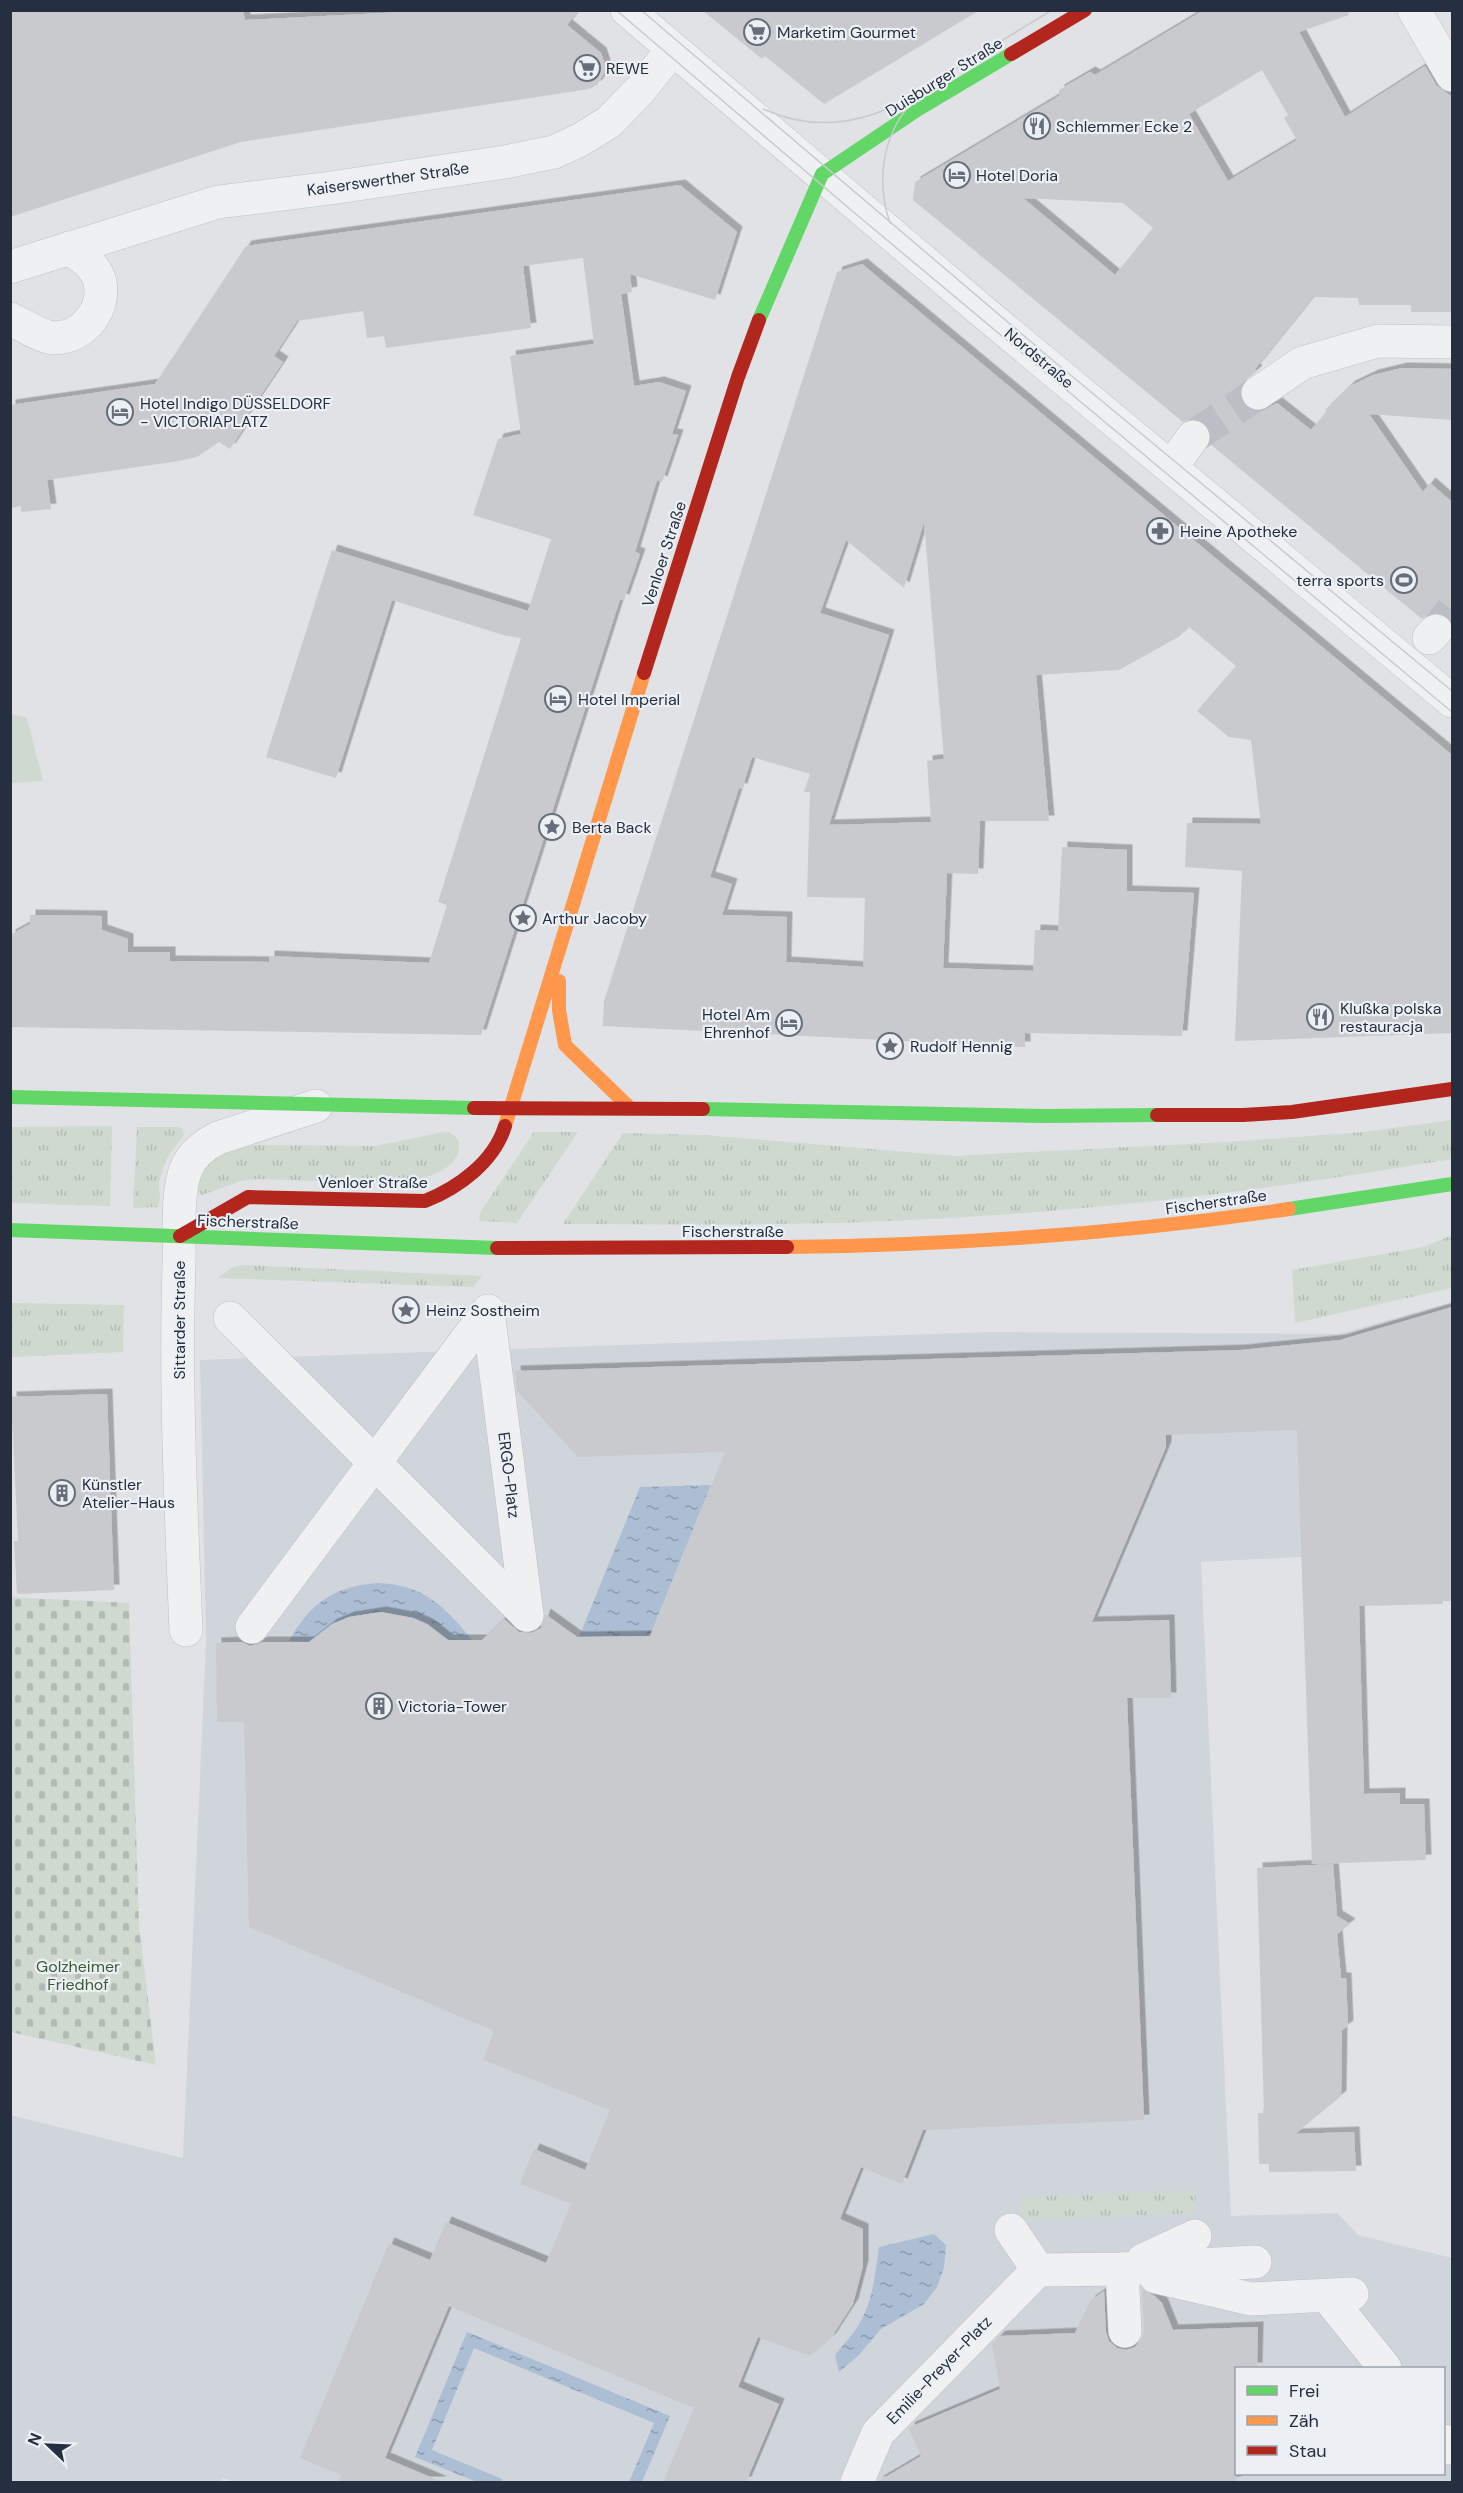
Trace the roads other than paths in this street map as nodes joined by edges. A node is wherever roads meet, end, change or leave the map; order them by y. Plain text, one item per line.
1 (627, 10) edge
2 (1085, 10) edge
3 (1414, 10) edge
4 (672, 50) junction
5 (1452, 75) edge
6 (822, 174) junction
7 (69, 248) junction
8 (10, 267) edge
9 (10, 318) edge
10 (1452, 342) edge
11 (1258, 393) tunnel mouth
12 (1193, 438) tunnel mouth
13 (1171, 467) junction
14 (1452, 701) edge
15 (560, 952) junction
16 (1452, 1089) edge
17 (10, 1097) edge
18 (326, 1103) junction
19 (629, 1107) junction
20 (510, 1108) junction
21 (1452, 1184) edge
22 (10, 1230) edge
23 (180, 1236) junction
24 (230, 1318) dead end
25 (375, 1463) junction
26 (252, 1627) dead end
27 (186, 1630) dead end
28 (1011, 2230) dead end
29 (1191, 2256) junction
30 (1122, 2269) junction
31 (1038, 2270) junction
32 (1251, 2299) junction
33 (1125, 2331) dead end
34 (1384, 2367) edge
35 (857, 2482) edge

1 - 4 street, Nordstraße
2 - 6 main road, Duisburger Straße
3 - 5 street
4 - 6 street, Nordstraße
4 - 7 street, Kaiserswerther Straße
6 - 13 street, Nordstraße
6 - 15 main road, Venloer Straße
7 - 8 street, Kaiserswerther Straße
7 - 9 street
10 - 11 street
12 - 13 street
13 - 14 street, Nordstraße
15 - 19 main road, Venloer Straße
15 - 20 main road, Venloer Straße
16 - 19 main road
17 - 18 main road
18 - 20 main road
18 - 23 street, Sittarder Straße
19 - 20 main road
20 - 23 main road, Venloer Straße
21 - 23 main road, Fischerstraße
22 - 23 main road, Fischerstraße
23 - 27 street, Sittarder Straße
24 - 25 street, ERGO-Platz
25 - 25 street, ERGO-Platz
25 - 26 street, ERGO-Platz
28 - 31 street
29 - 30 street
29 - 30 street
29 - 32 street
29 - 32 street
30 - 31 street
30 - 33 street
31 - 35 street, Emilie-Preyer-Platz
32 - 34 street

